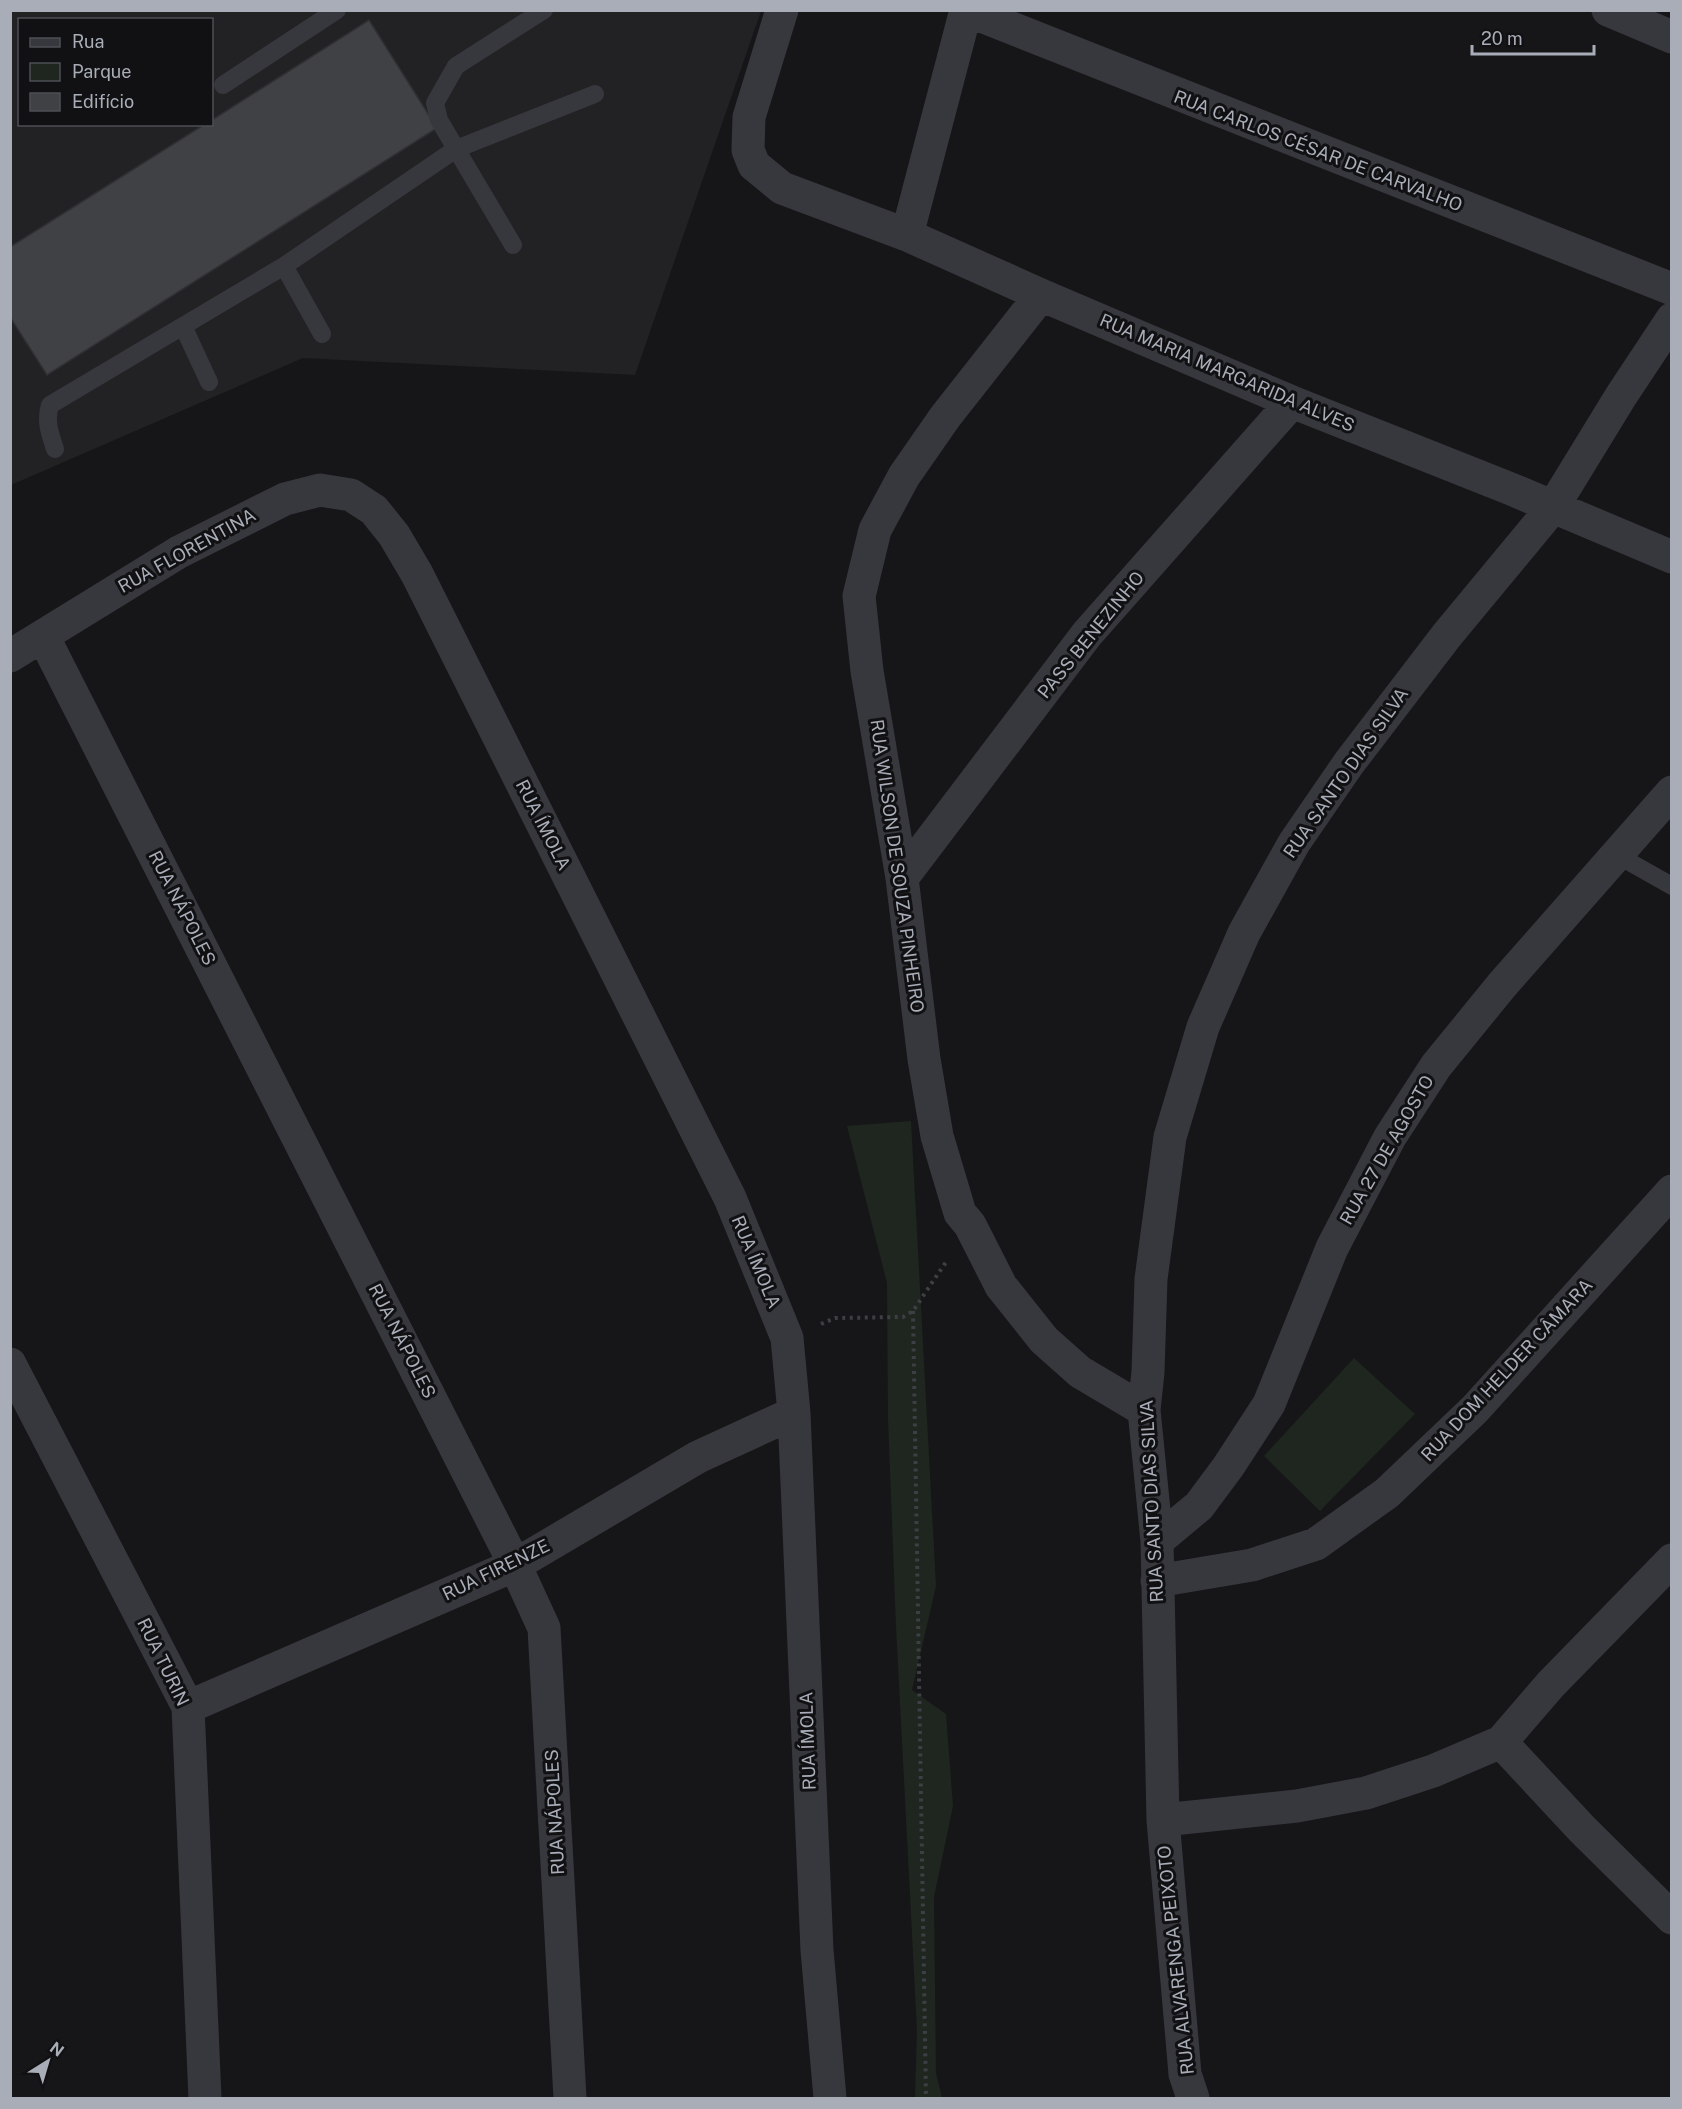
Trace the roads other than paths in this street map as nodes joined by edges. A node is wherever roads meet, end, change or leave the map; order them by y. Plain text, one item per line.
1 (337, 10) edge
2 (544, 10) edge
3 (782, 10) edge
4 (966, 10) edge
5 (1608, 10) edge
6 (1671, 37) edge
7 (223, 85) dead end
8 (595, 94) dead end
9 (456, 149) junction
10 (907, 235) junction
11 (513, 245) dead end
12 (284, 266) junction
13 (1671, 289) edge
14 (1041, 295) junction
15 (1671, 319) edge
16 (183, 326) junction
17 (322, 334) dead end
18 (209, 382) dead end
19 (1292, 402) junction
20 (55, 449) dead end
21 (1553, 507) junction
22 (374, 510) joint
23 (1671, 557) edge
24 (44, 636) junction
25 (10, 656) edge
26 (1671, 792) edge
27 (1617, 855) junction
28 (902, 878) junction
29 (1671, 886) edge
30 (1671, 1191) edge
31 (10, 1364) edge
32 (1144, 1410) junction
33 (794, 1413) junction
34 (1157, 1541) junction
35 (1671, 1560) edge
36 (515, 1565) junction
37 (1157, 1581) junction
38 (188, 1707) junction
39 (1501, 1742) junction
40 (1163, 1820) junction
41 (1671, 1918) edge
42 (205, 2098) edge
43 (570, 2098) edge
44 (830, 2098) edge
45 (1193, 2098) edge

1 - 7 lane
2 - 9 lane
3 - 10 street, RUA MARIA MARGARIDA ALVES
4 - 10 street
4 - 13 street, RUA CARLOS CÉSAR DE CARVALHO
5 - 6 street
8 - 9 lane
9 - 11 lane
9 - 12 lane
10 - 14 street, RUA MARIA MARGARIDA ALVES
12 - 16 lane
12 - 17 lane
14 - 19 street, RUA MARIA MARGARIDA ALVES
14 - 28 street, RUA WILSON DE SOUZA PINHEIRO
15 - 21 street, RUA SANTO DIAS SILVA
16 - 18 lane
16 - 20 lane
19 - 21 street, RUA MARIA MARGARIDA ALVES
19 - 28 street, PASS BENEZINHO
21 - 23 street, RUA MARIA MARGARIDA ALVES
21 - 32 street, RUA SANTO DIAS SILVA
22 - 24 street, RUA FLORENTINA
22 - 33 street, RUA ÍMOLA
24 - 25 street, RUA FLORENTINA
24 - 36 street, RUA NÁPOLES
26 - 27 street, RUA 27 DE AGOSTO
27 - 29 lane
27 - 34 street, RUA 27 DE AGOSTO
28 - 32 street, RUA WILSON DE SOUZA PINHEIRO
30 - 37 street, RUA DOM HELDER CÂMARA
31 - 38 street, RUA TURIN
32 - 34 street, RUA SANTO DIAS SILVA
33 - 36 street, RUA FIRENZE
33 - 44 street, RUA ÍMOLA
34 - 37 street, RUA SANTO DIAS SILVA
35 - 39 street
36 - 38 street, RUA FIRENZE
36 - 43 street, RUA NÁPOLES
37 - 40 street, RUA SANTO DIAS SILVA
38 - 42 street, RUA TURIN
39 - 40 street
39 - 41 street
40 - 45 street, RUA ALVARENGA PEIXOTO

